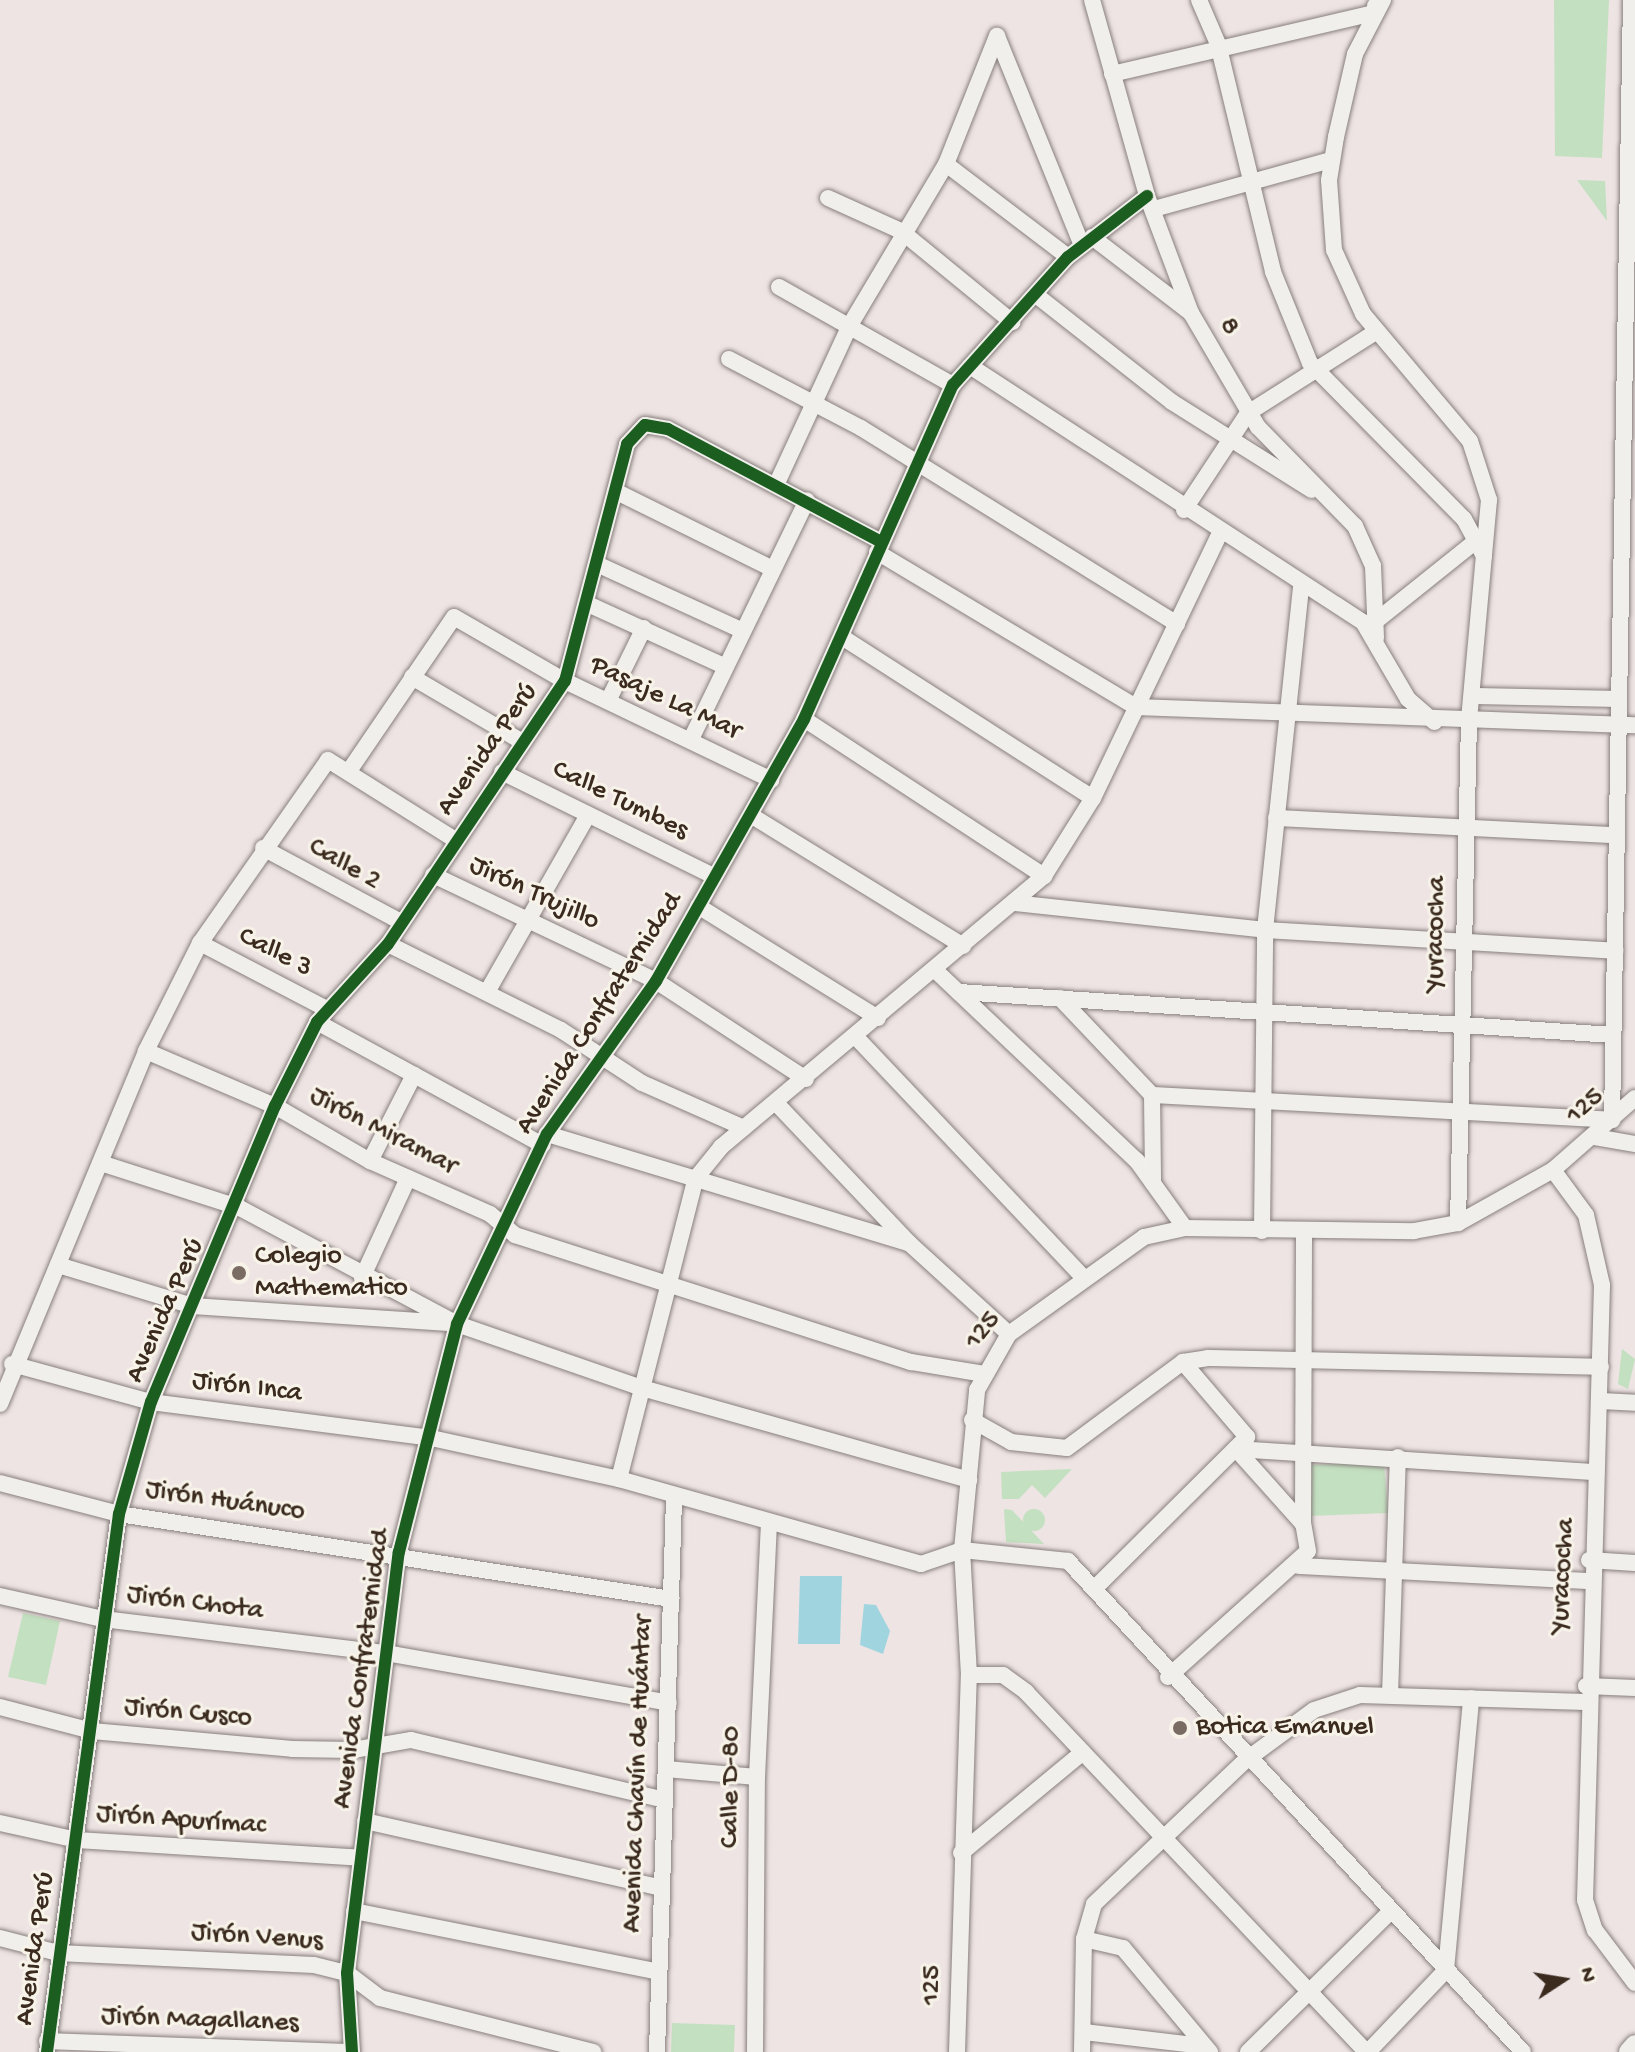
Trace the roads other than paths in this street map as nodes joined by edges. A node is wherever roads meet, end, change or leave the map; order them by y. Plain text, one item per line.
1 (1092, 0) edge
2 (1199, 0) edge
3 (1631, 0) edge
4 (1377, 4) edge
5 (1633, 19) edge
6 (1218, 44) junction
7 (1112, 74) junction
8 (1331, 160) junction
9 (946, 164) junction
10 (1253, 179) junction
11 (1631, 184) edge
12 (828, 198) dead end
13 (1151, 202) junction
14 (901, 231) junction
15 (1087, 241) junction
16 (1068, 257) junction
17 (779, 287) dead end
18 (1036, 295) junction
19 (1191, 313) junction
20 (1012, 322) junction
21 (850, 325) junction
22 (1377, 331) junction
23 (729, 359) dead end
24 (1629, 360) edge
25 (970, 366) junction
26 (1318, 372) junction
27 (953, 385) junction
28 (810, 404) junction
29 (1248, 413) junction
30 (1234, 438) junction
31 (914, 461) junction
32 (777, 483) junction
33 (615, 491) junction
34 (807, 500) junction
35 (1341, 509) junction
36 (1184, 510) junction
37 (1627, 529) edge
38 (1219, 535) junction
39 (1476, 541) junction
40 (879, 547) junction
41 (1485, 558) junction
42 (599, 565) junction
43 (773, 569) junction
44 (1301, 585) junction
45 (590, 605) junction
46 (1177, 624) junction
47 (644, 628) junction
48 (1376, 630) junction
49 (743, 631) junction
50 (842, 637) junction
51 (726, 667) junction
52 (412, 677) junction
53 (565, 681) junction
54 (1476, 696) junction
55 (609, 699) junction
56 (1619, 699) junction
57 (1136, 707) junction
58 (1287, 714) junction
59 (804, 719) junction
60 (1469, 719) junction
61 (1434, 722) junction
62 (1627, 724) edge
63 (692, 737) junction
64 (523, 742) junction
65 (349, 771) junction
66 (502, 772) junction
67 (772, 780) junction
68 (1093, 798) junction
69 (588, 815) junction
70 (752, 816) junction
71 (1276, 818) junction
72 (1465, 828) junction
73 (1617, 835) junction
74 (454, 839) junction
75 (263, 848) junction
76 (433, 875) junction
77 (1044, 876) junction
78 (715, 877) junction
79 (1014, 903) junction
80 (698, 906) junction
81 (529, 920) junction
82 (401, 922) junction
83 (1265, 930) junction
84 (1463, 941) junction
85 (200, 943) junction
86 (388, 944) junction
87 (963, 946) junction
88 (1615, 951) junction
89 (936, 971) junction
90 (656, 981) junction
91 (487, 992) junction
92 (959, 992) junction
93 (1060, 998) junction
94 (1264, 1011) junction
95 (322, 1016) junction
96 (878, 1018) junction
97 (1462, 1021) junction
98 (1613, 1035) junction
99 (855, 1036) junction
100 (146, 1051) junction
101 (601, 1053) junction
102 (414, 1075) junction
103 (806, 1079) junction
104 (1152, 1095) junction
105 (1635, 1098) edge
106 (1263, 1103) junction
107 (778, 1105) junction
108 (275, 1106) junction
109 (1460, 1108) junction
110 (1612, 1120) junction
111 (744, 1128) junction
112 (1595, 1137) junction
113 (545, 1139) junction
114 (1635, 1144) edge
115 (370, 1161) junction
116 (104, 1164) junction
117 (1553, 1170) junction
118 (408, 1178) junction
119 (696, 1178) junction
120 (1153, 1183) junction
121 (238, 1207) junction
122 (1458, 1223) junction
123 (1185, 1228) junction
124 (504, 1229) junction
125 (1262, 1231) junction
126 (1304, 1231) junction
127 (909, 1243) junction
128 (58, 1265) junction
129 (1082, 1276) junction
130 (362, 1278) junction
131 (665, 1283) junction
132 (193, 1306) junction
133 (457, 1324) junction
134 (1009, 1334) junction
135 (1303, 1360) junction
136 (1183, 1362) junction
137 (12, 1364) junction
138 (1601, 1367) junction
139 (984, 1374) junction
140 (642, 1388) junction
141 (1601, 1401) junction
142 (151, 1402) junction
143 (1635, 1403) edge
144 (0, 1404) edge
145 (972, 1420) junction
146 (431, 1438) junction
147 (1236, 1449) junction
148 (1303, 1452) junction
149 (1398, 1457) junction
150 (1596, 1472) junction
151 (619, 1479) junction
152 (969, 1480) junction
153 (0, 1483) edge
154 (674, 1498) junction
155 (119, 1514) junction
156 (769, 1524) junction
157 (1303, 1524) junction
158 (962, 1550) junction
159 (399, 1552) junction
160 (1589, 1560) junction
161 (1635, 1563) edge
162 (1299, 1566) junction
163 (1397, 1573) junction
164 (1589, 1581) junction
165 (1094, 1589) junction
166 (0, 1596) edge
167 (671, 1599) junction
168 (103, 1619) junction
169 (386, 1653) junction
170 (969, 1675) junction
171 (1168, 1677) junction
172 (1635, 1688) edge
173 (1585, 1694) junction
174 (1390, 1695) junction
175 (1471, 1698) junction
176 (669, 1703) junction
177 (0, 1707) edge
178 (92, 1731) junction
179 (374, 1747) junction
180 (1083, 1752) junction
181 (1246, 1760) junction
182 (666, 1769) junction
183 (757, 1777) junction
184 (665, 1800) junction
185 (365, 1821) junction
186 (0, 1823) edge
187 (1164, 1837) junction
188 (77, 1840) junction
189 (961, 1853) junction
190 (360, 1858) junction
191 (662, 1888) junction
192 (354, 1911) junction
193 (1391, 1911) junction
194 (0, 1938) edge
195 (1084, 1939) junction
196 (58, 1953) junction
197 (1446, 1970) junction
198 (659, 1972) junction
199 (347, 1973) junction
200 (1635, 1983) edge
201 (1309, 1993) junction
202 (1084, 2032) junction
203 (1635, 2045) edge
204 (47, 2047) edge
205 (1207, 2049) edge
206 (235, 2050) edge
207 (352, 2052) edge
208 (593, 2052) edge
209 (657, 2052) edge
210 (755, 2052) edge
211 (957, 2052) edge
212 (1082, 2052) edge
213 (1248, 2052) edge
214 (1368, 2052) edge
215 (1523, 2052) edge
216 (1629, 2052) edge

1 - 7 street, 8
2 - 6 street
3 - 5 street
4 - 6 street
4 - 8 street, Yuracocha
5 - 11 street
6 - 7 street
6 - 10 street
7 - 13 street, 8
8 - 10 street, Avenida Confraternidad
8 - 22 street, Yuracocha
9 - 14 street
9 - 15 street
9 - 16 street
10 - 13 street, Avenida Confraternidad
10 - 26 street
11 - 24 street
12 - 14 street
13 - 15 street, Avenida Confraternidad
13 - 19 street, 8
14 - 20 street
14 - 21 street
15 - 16 street, Avenida Confraternidad
15 - 19 street
16 - 18 street, Avenida Confraternidad
17 - 21 street
18 - 20 street, Avenida Confraternidad
18 - 30 street
19 - 29 street, 8
20 - 25 street, Avenida Confraternidad
21 - 27 street
21 - 28 street
22 - 26 street
22 - 41 street, Yuracocha
23 - 28 street
24 - 37 street
25 - 27 street, Avenida Confraternidad
25 - 36 street
26 - 29 street
26 - 39 street
27 - 31 street, Avenida Confraternidad
28 - 31 street
28 - 32 street
29 - 30 street
29 - 35 street, 8
30 - 35 street
30 - 36 street
31 - 40 street, Avenida Confraternidad
31 - 46 street
32 - 33 street, Avenida Perú
32 - 34 street
33 - 42 street, Avenida Perú
33 - 43 street
34 - 40 street
34 - 43 street
35 - 48 street, 8
36 - 38 street
37 - 56 street
38 - 44 street
38 - 46 street
39 - 41 street
39 - 48 street
40 - 50 street, Avenida Confraternidad
40 - 57 street
41 - 54 street, Yuracocha
42 - 45 street, Avenida Perú
42 - 49 street
43 - 49 street
44 - 48 street
44 - 58 street
45 - 47 street
45 - 53 street, Avenida Perú
46 - 57 street
47 - 51 street
47 - 55 street
48 - 61 street
49 - 51 street
50 - 59 street, Avenida Confraternidad
50 - 68 street
51 - 63 street
52 - 53 street, Pasaje La Mar
52 - 64 street
52 - 65 street
53 - 55 street, Pasaje La Mar
53 - 64 street, Avenida Perú
54 - 56 street
54 - 60 street, Yuracocha
55 - 63 street, Pasaje La Mar
56 - 62 street
57 - 58 street
57 - 68 street
58 - 61 street
58 - 71 street
59 - 67 street, Avenida Confraternidad
59 - 77 street
60 - 61 street
60 - 62 street
60 - 72 street, Yuracocha
62 - 73 street
63 - 67 street, Pasaje La Mar
64 - 66 street, Avenida Perú
65 - 74 street
65 - 75 street
66 - 69 street, Calle Tumbes
66 - 74 street, Avenida Perú
67 - 70 street, Avenida Confraternidad
68 - 77 street
69 - 78 street, Calle Tumbes
69 - 81 street
70 - 78 street, Avenida Confraternidad
70 - 87 street
71 - 72 street
71 - 83 street
72 - 73 street
72 - 84 street, Yuracocha
73 - 88 street
74 - 76 street, Avenida Perú
75 - 82 street, Calle 2
75 - 85 street
76 - 81 street, Jirón Trujillo
76 - 82 street, Avenida Perú
77 - 79 street
78 - 80 street, Avenida Confraternidad
79 - 83 street
79 - 87 street
80 - 90 street, Avenida Confraternidad
80 - 96 street
81 - 90 street, Jirón Trujillo
81 - 91 street
82 - 86 street, Avenida Perú
83 - 84 street
83 - 94 street
84 - 88 street
84 - 97 street, Yuracocha
85 - 95 street, Calle 3
85 - 100 street
86 - 91 street
86 - 95 street, Avenida Perú
87 - 89 street
88 - 98 street
89 - 92 street
89 - 96 street
90 - 101 street, Avenida Confraternidad
90 - 103 street, Jirón Trujillo
91 - 101 street
92 - 93 street
92 - 120 street
93 - 94 street
93 - 104 street
94 - 97 street
94 - 106 street
95 - 102 street, Calle 3
95 - 108 street, Avenida Perú
96 - 99 street
97 - 98 street
97 - 109 street, Yuracocha
98 - 110 street
99 - 103 street
99 - 129 street
100 - 108 street, Jirón Miramar
100 - 116 street
101 - 111 street
101 - 113 street, Avenida Confraternidad
102 - 113 street, Calle 3
102 - 115 street
103 - 107 street
104 - 106 street
104 - 120 street
105 - 110 street, 125
106 - 109 street
106 - 125 street
107 - 111 street
107 - 127 street
108 - 115 street, Jirón Miramar
108 - 121 street, Avenida Perú
109 - 110 street
109 - 122 street, Yuracocha
110 - 112 street, 125
111 - 119 street
112 - 114 street
112 - 117 street, 125
113 - 119 street, Calle 3
113 - 124 street, Avenida Confraternidad
115 - 118 street, Jirón Miramar
116 - 121 street
116 - 128 street
117 - 122 street, 125
117 - 138 street, Yuracocha
118 - 124 street, Jirón Miramar
118 - 130 street
119 - 127 street, Calle 3
119 - 131 street
120 - 123 street
121 - 130 street
121 - 132 street, Avenida Perú
122 - 126 street, 125
123 - 125 street, 125
123 - 129 street, 125
124 - 131 street, Jirón Miramar
124 - 133 street, Avenida Confraternidad
125 - 126 street, 125
126 - 135 street
127 - 134 street
128 - 132 street
128 - 137 street
129 - 134 street, 125
130 - 133 street
131 - 139 street, Jirón Miramar
131 - 140 street
132 - 133 street
132 - 142 street, Avenida Perú
133 - 140 street
133 - 146 street, Avenida Confraternidad
134 - 139 street, 125
135 - 136 street
135 - 138 street
135 - 148 street
136 - 145 street
136 - 147 street
137 - 142 street, Jirón Inca
137 - 144 street
138 - 141 street, Yuracocha
139 - 145 street, 125
140 - 151 street
140 - 152 street
141 - 143 street
141 - 150 street, Yuracocha
142 - 146 street, Jirón Inca
142 - 155 street, Avenida Perú
145 - 152 street, 125
146 - 151 street, Jirón Inca
146 - 159 street, Avenida Confraternidad
147 - 148 street
147 - 157 street
147 - 165 street
148 - 149 street
148 - 157 street
149 - 150 street
149 - 163 street
150 - 160 street, Yuracocha
151 - 154 street, Jirón Inca
152 - 158 street, 125
153 - 155 street, Jirón Huánuco
154 - 156 street, Jirón Inca
154 - 167 street, Avenida Chavín de Huántar
155 - 159 street, Jirón Huánuco
155 - 168 street, Avenida Perú
156 - 158 street, Jirón Inca
156 - 183 street, Calle D-80
157 - 162 street
158 - 165 street
158 - 170 street, 125
159 - 167 street, Jirón Huánuco
159 - 169 street, Avenida Confraternidad
160 - 161 street
160 - 164 street, Yuracocha
162 - 163 street
162 - 171 street
163 - 164 street
163 - 174 street
164 - 173 street, Yuracocha
165 - 171 street
166 - 168 street, Jirón Chota
167 - 176 street, Avenida Chavín de Huántar
168 - 169 street, Jirón Chota
168 - 178 street, Avenida Perú
169 - 176 street, Jirón Chota
169 - 179 street, Avenida Confraternidad
170 - 180 street
170 - 189 street, 125
171 - 181 street
172 - 173 street
173 - 175 street
173 - 200 street, Yuracocha
174 - 175 street
174 - 181 street
175 - 197 street
176 - 182 street, Avenida Chavín de Huántar
177 - 178 street, Jirón Cusco
178 - 179 street, Jirón Cusco
178 - 188 street, Avenida Perú
179 - 184 street, Jirón Cusco
179 - 185 street, Avenida Confraternidad
180 - 187 street
180 - 189 street
181 - 187 street
181 - 193 street
182 - 183 street
182 - 184 street, Avenida Chavín de Huántar
183 - 210 street, Calle D-80
184 - 191 street, Avenida Chavín de Huántar
185 - 190 street, Avenida Confraternidad
185 - 191 street
186 - 188 street, Jirón Apurímac
187 - 195 street
187 - 201 street
188 - 190 street, Jirón Apurímac
188 - 196 street, Avenida Perú
189 - 211 street, 125
190 - 192 street, Avenida Confraternidad
191 - 198 street, Avenida Chavín de Huántar
192 - 198 street
192 - 199 street, Avenida Confraternidad
193 - 197 street
193 - 201 street
194 - 196 street, Jirón Venus
195 - 202 street
195 - 205 street
196 - 199 street, Jirón Venus
196 - 204 street, Avenida Perú
197 - 214 street
197 - 215 street
198 - 209 street, Avenida Chavín de Huántar
199 - 207 street, Avenida Confraternidad
199 - 208 street, Jirón Venus
201 - 213 street
201 - 214 street
202 - 205 street
202 - 212 street
203 - 216 main road
204 - 206 street, Jirón Magallanes
206 - 207 street, Jirón Magallanes

